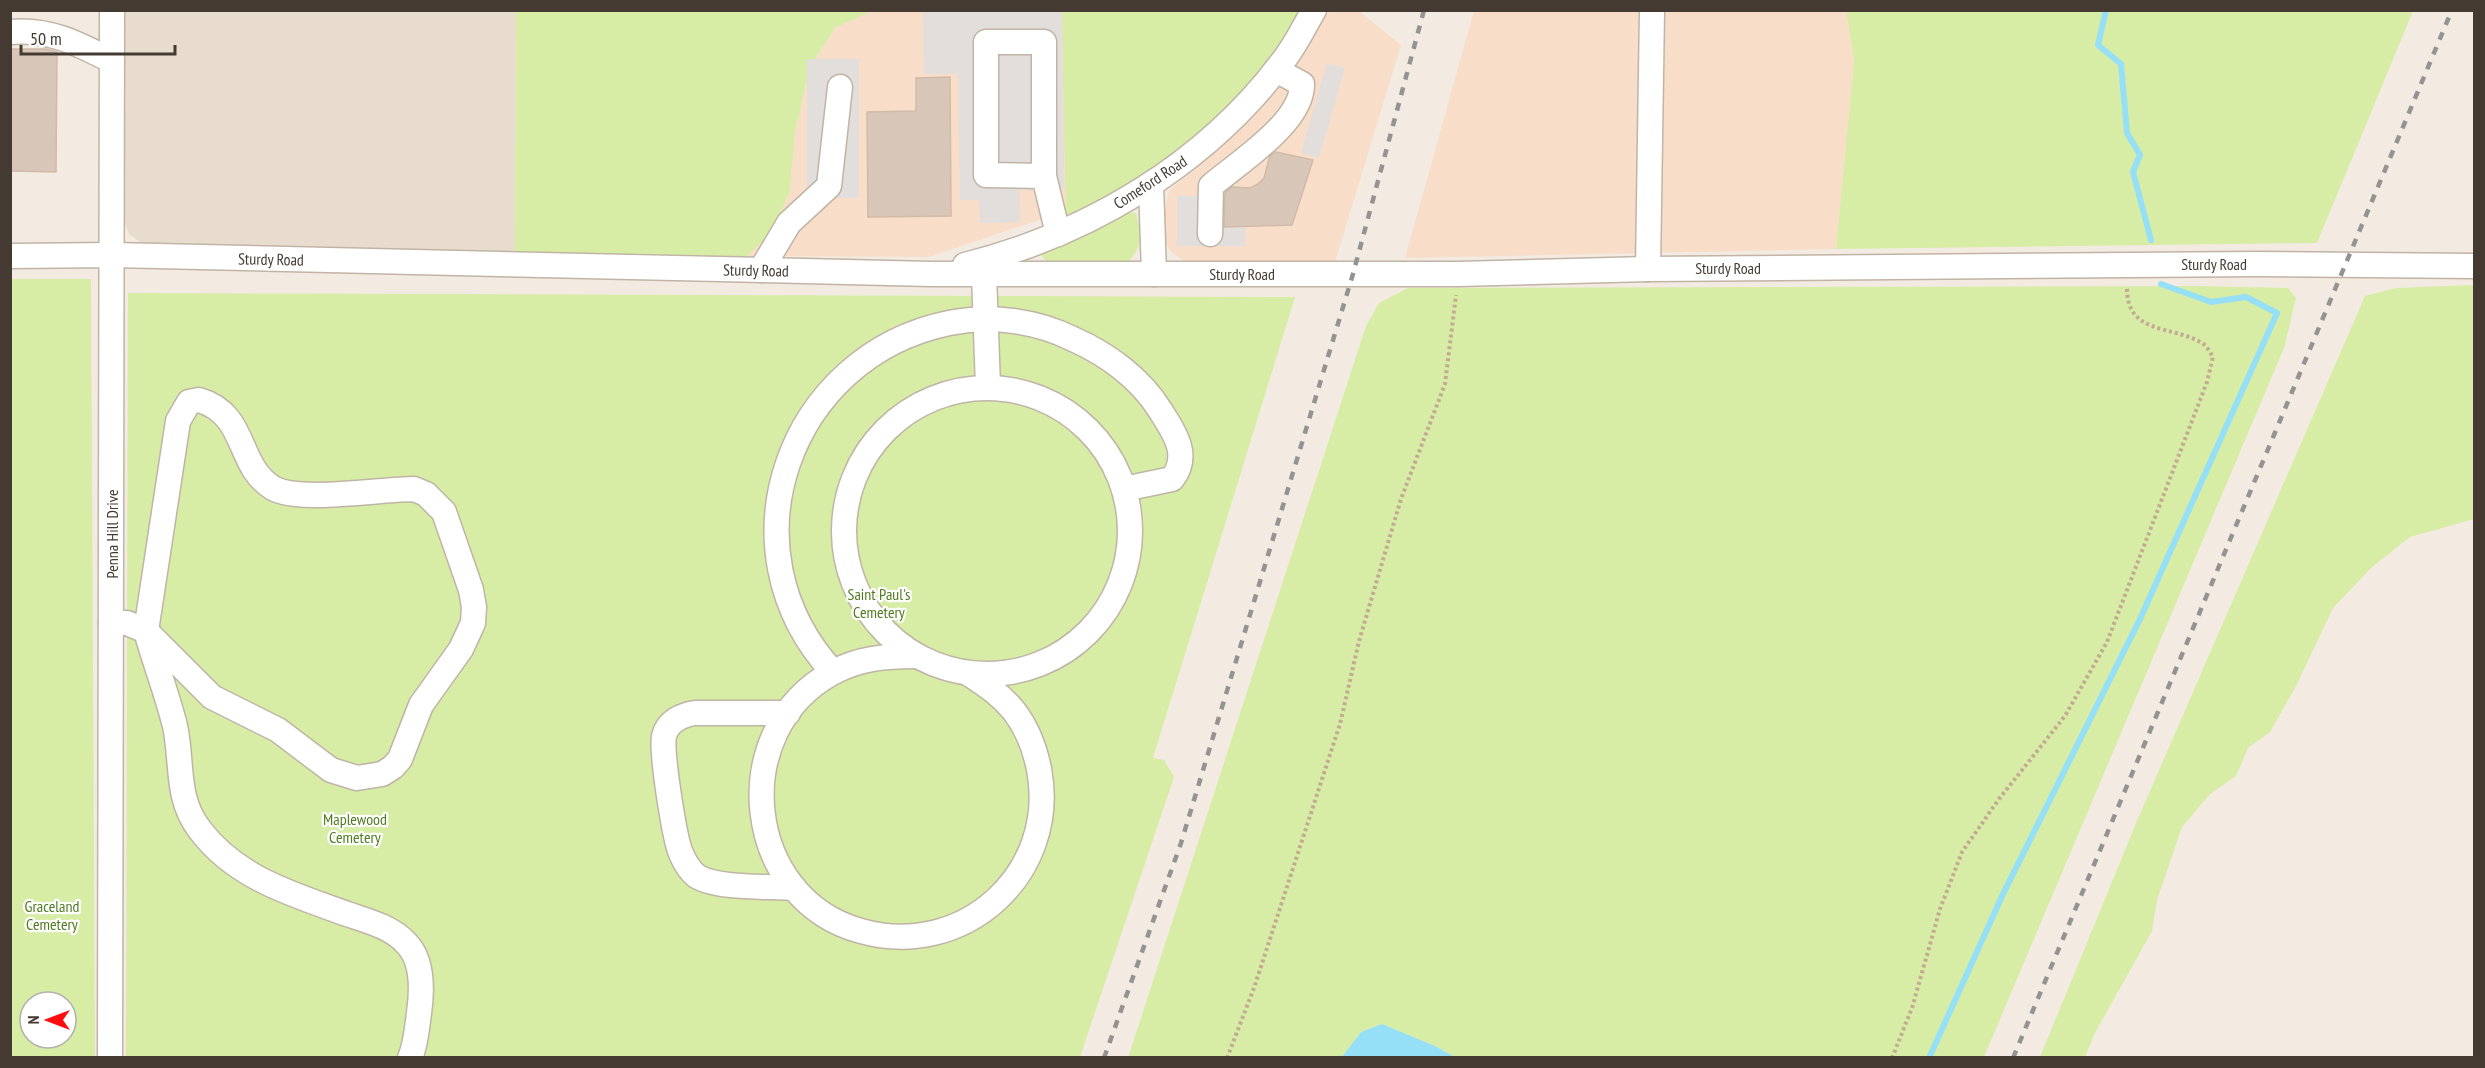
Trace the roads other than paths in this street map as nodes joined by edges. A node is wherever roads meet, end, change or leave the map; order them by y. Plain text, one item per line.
1 (112, 10) edge
2 (1314, 10) edge
3 (1652, 10) edge
4 (10, 32) edge
5 (112, 61) junction
6 (1276, 70) junction
7 (840, 87) dead end
8 (1044, 176) junction
9 (1151, 184) junction
10 (1058, 234) junction
11 (1210, 234) dead end
12 (113, 255) junction
13 (10, 256) edge
14 (2475, 266) edge
15 (1648, 269) junction
16 (760, 270) junction
17 (931, 274) junction
18 (984, 274) junction
19 (1154, 274) junction
20 (986, 320) junction
21 (988, 387) junction
22 (1124, 489) junction
23 (111, 623) junction
24 (146, 631) junction
25 (916, 656) junction
26 (833, 672) junction
27 (968, 673) junction
28 (788, 713) junction
29 (794, 888) junction
30 (110, 1058) edge
31 (410, 1058) edge

1 - 5 street, Penna Hill Drive
2 - 6 street, Comeford Road
3 - 15 street
4 - 5 street
5 - 12 street, Penna Hill Drive
6 - 9 street, Comeford Road
6 - 11 street
7 - 16 street
8 - 8 street
8 - 10 street
9 - 10 street, Comeford Road
9 - 19 street
10 - 17 street, Comeford Road
12 - 13 street, Sturdy Road
12 - 16 street, Sturdy Road
12 - 23 street, Penna Hill Drive
14 - 15 street, Sturdy Road
15 - 19 street, Sturdy Road
16 - 17 street, Sturdy Road
17 - 18 street, Sturdy Road
18 - 19 street, Sturdy Road
18 - 20 street
20 - 21 street
20 - 22 street
20 - 26 street
21 - 22 street
21 - 25 street
22 - 27 street
23 - 24 street
23 - 30 street, Penna Hill Drive
24 - 24 street
24 - 31 street
25 - 26 street
25 - 27 street
26 - 28 street
27 - 29 street
28 - 29 street
28 - 29 street

